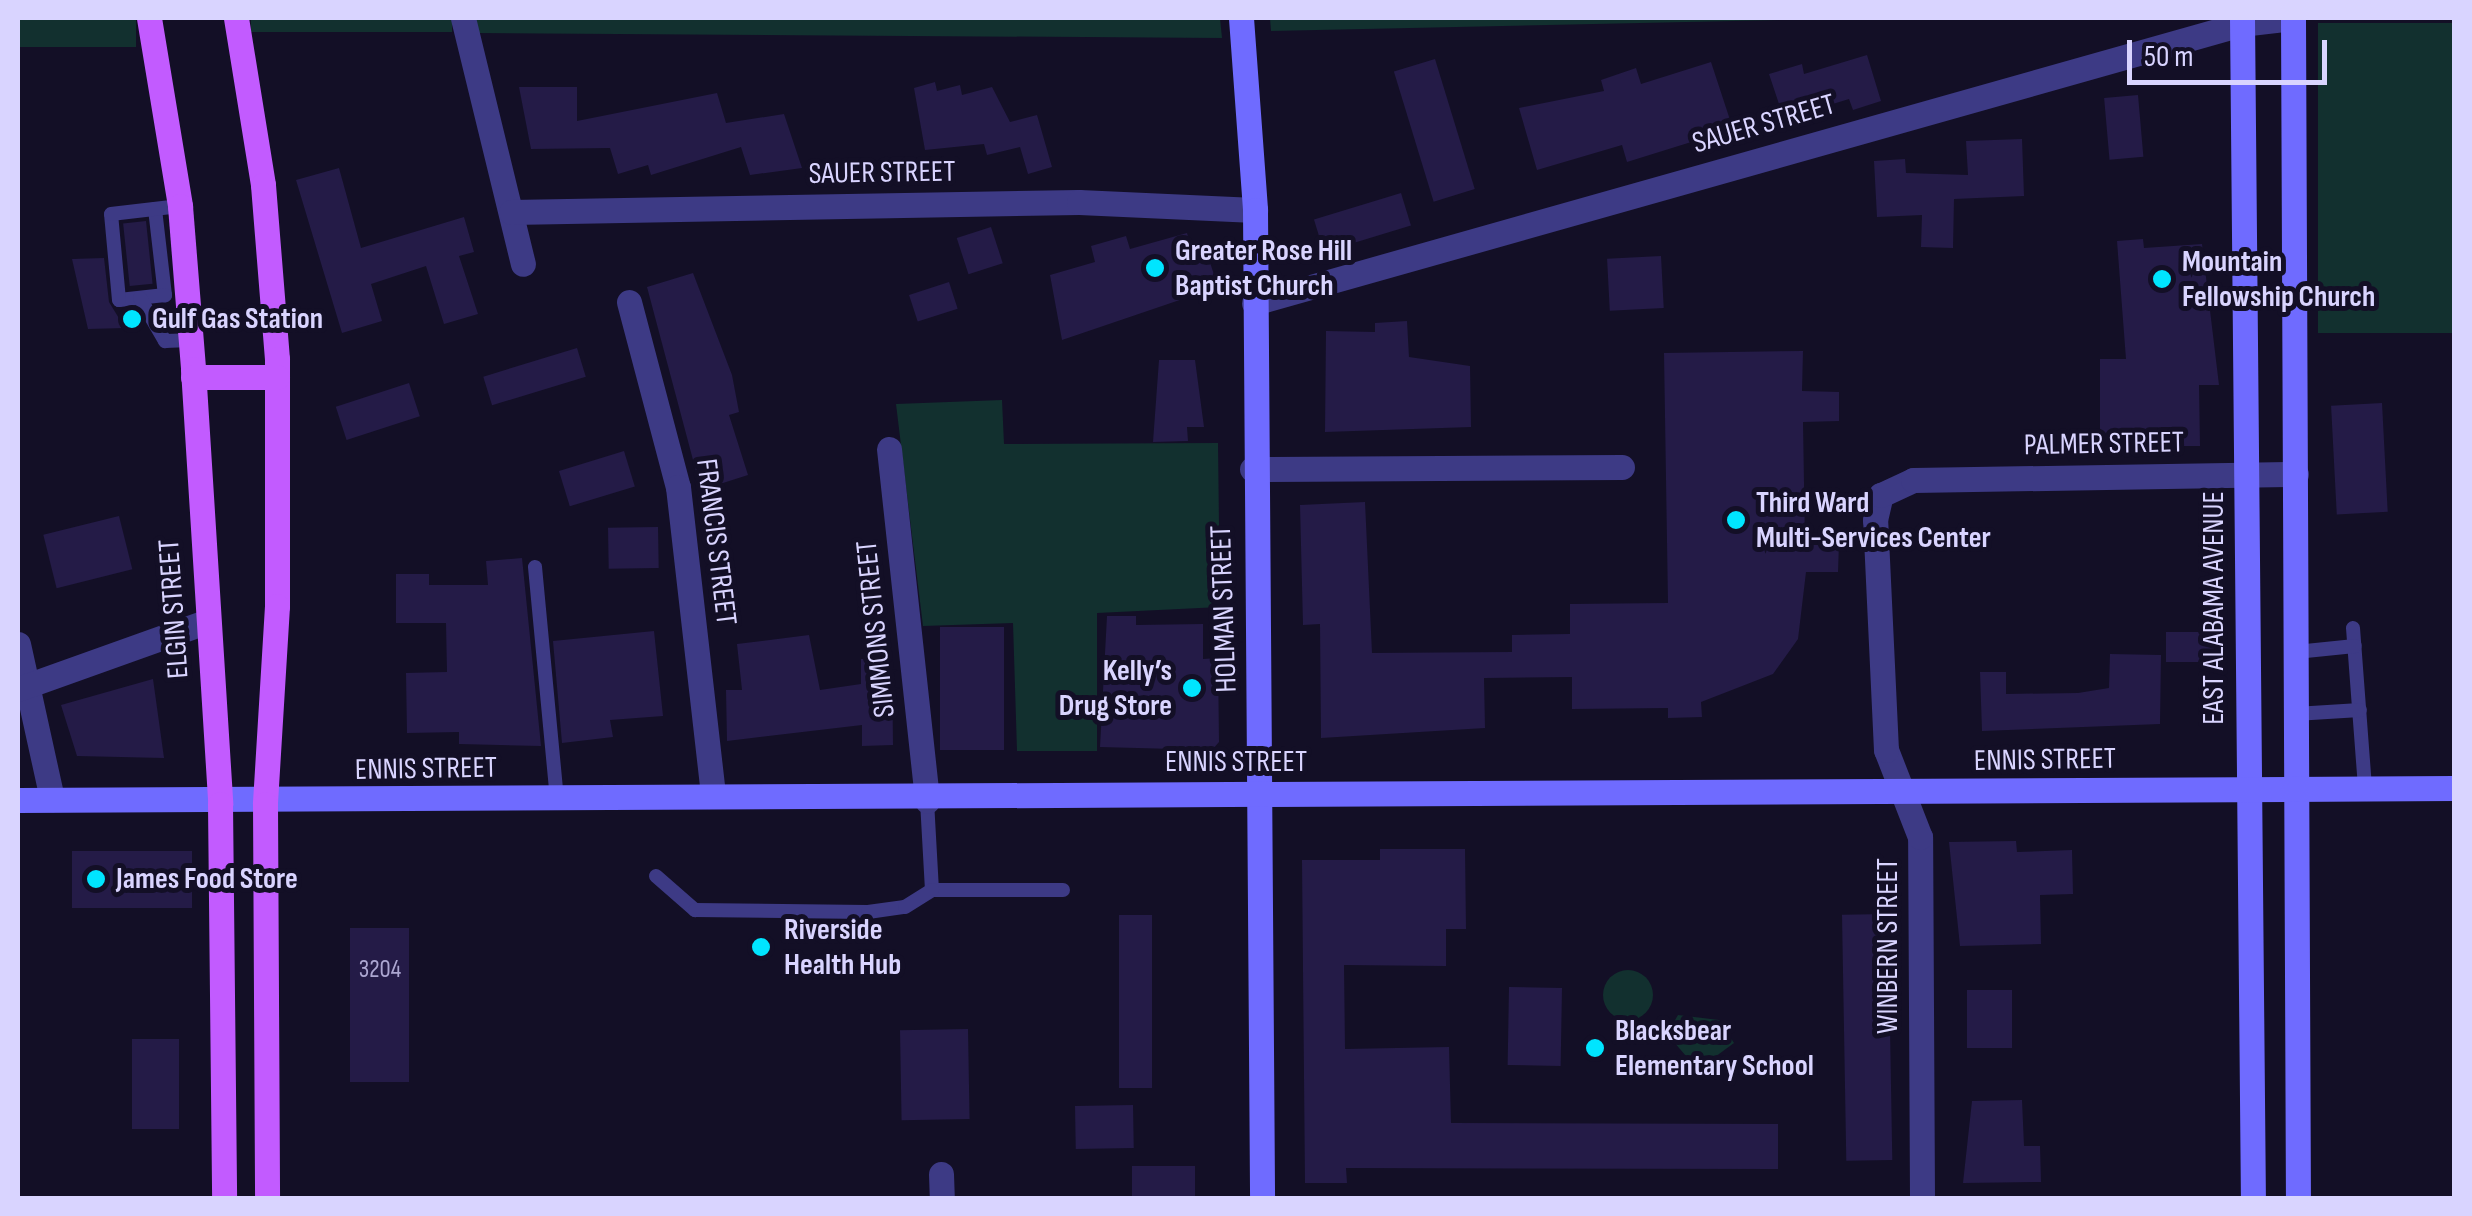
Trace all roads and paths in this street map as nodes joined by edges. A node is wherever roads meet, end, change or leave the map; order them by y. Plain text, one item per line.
1 (148, 18) edge
2 (236, 18) edge
3 (463, 18) edge
4 (1241, 18) edge
5 (2293, 18) edge
6 (2242, 21) edge
7 (168, 208) junction
8 (1255, 210) junction
9 (511, 212) junction
10 (523, 264) dead end
11 (140, 298) junction
12 (629, 302) dead end
13 (1254, 303) junction
14 (190, 340) junction
15 (193, 376) junction
16 (277, 376) junction
17 (888, 449) dead end
18 (1622, 467) dead end
19 (1252, 469) junction
20 (2296, 474) junction
21 (2246, 475) junction
22 (1913, 480) joint
23 (534, 567) dead end
24 (208, 620) junction
25 (2354, 628) dead end
26 (18, 644) edge
27 (2355, 646) junction
28 (2296, 652) junction
29 (23, 687) edge
30 (2360, 710) junction
31 (2295, 714) junction
32 (2248, 788) junction
33 (2295, 788) junction
34 (2365, 788) junction
35 (2454, 788) edge
36 (713, 795) junction
37 (1903, 795) junction
38 (1262, 796) junction
39 (557, 799) junction
40 (18, 800) edge
41 (52, 800) junction
42 (927, 801) junction
43 (220, 804) junction
44 (264, 804) junction
45 (656, 876) dead end
46 (932, 890) junction
47 (1062, 890) dead end
48 (224, 1198) edge
49 (267, 1198) edge
50 (1262, 1198) edge
51 (1922, 1198) edge
52 (2253, 1198) edge
53 (2298, 1198) edge

1 - 7 main road, ELGIN STREET
2 - 16 main road
3 - 9 street
4 - 8 street, HOLMAN STREET
5 - 6 street, SAUER STREET
5 - 20 street
6 - 13 street, SAUER STREET
6 - 21 street, EAST ALABAMA AVENUE
7 - 11 lane
7 - 11 lane
7 - 14 main road, ELGIN STREET
8 - 9 street, SAUER STREET
8 - 13 street, HOLMAN STREET
9 - 10 street
11 - 14 lane
12 - 36 street, FRANCIS STREET
13 - 19 street, HOLMAN STREET
14 - 15 main road, ELGIN STREET
15 - 16 main road
15 - 24 main road, ELGIN STREET
16 - 44 main road
17 - 42 street, SIMMONS STREET
18 - 19 street
19 - 38 street, HOLMAN STREET
20 - 21 street, PALMER STREET
20 - 28 street
21 - 22 street, PALMER STREET
21 - 32 street, EAST ALABAMA AVENUE
22 - 37 street, WINBERN STREET
23 - 39 lane
24 - 29 street
24 - 43 main road, ELGIN STREET
25 - 27 lane
26 - 29 street
27 - 28 lane
27 - 30 lane
28 - 31 street
29 - 41 street
30 - 31 lane
30 - 34 lane
31 - 33 street
32 - 33 street, ENNIS STREET
32 - 37 street, ENNIS STREET
32 - 52 street, EAST ALABAMA AVENUE
33 - 34 street, ENNIS STREET
33 - 53 street
34 - 35 street, ENNIS STREET
36 - 39 street, ENNIS STREET
36 - 42 street, ENNIS STREET
37 - 38 street, ENNIS STREET
37 - 51 street, WINBERN STREET
38 - 42 street, ENNIS STREET
38 - 50 street, HOLMAN STREET
39 - 44 street, ENNIS STREET
40 - 41 street, ENNIS STREET
41 - 43 street, ENNIS STREET
42 - 46 lane
43 - 44 street, ENNIS STREET
43 - 48 main road, ELGIN STREET
44 - 49 main road
45 - 46 lane
46 - 47 lane

